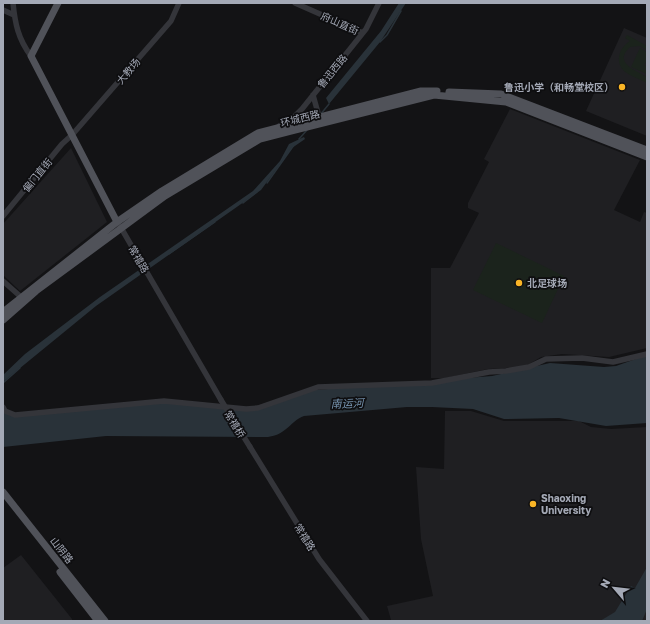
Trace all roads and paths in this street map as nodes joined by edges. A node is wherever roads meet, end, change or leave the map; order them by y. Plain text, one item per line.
1 (13, 3) edge
2 (58, 3) edge
3 (179, 3) edge
4 (295, 3) edge
5 (379, 3) edge
6 (3, 10) edge
7 (14, 15) junction
8 (363, 33) junction
9 (30, 56) junction
10 (313, 95) junction
11 (329, 118) junction
12 (320, 120) junction
13 (274, 129) junction
14 (72, 135) junction
15 (647, 150) edge
16 (647, 157) edge
17 (3, 216) edge
18 (119, 225) junction
19 (3, 281) edge
20 (21, 297) junction
21 (3, 312) edge
22 (3, 320) edge
23 (647, 354) edge
24 (221, 400) joint
25 (3, 407) edge
26 (250, 448) joint
27 (3, 492) edge
28 (3, 499) edge
29 (98, 621) edge
30 (105, 621) edge
31 (367, 621) edge

1 - 7 street
2 - 9 main road
3 - 14 street, 大教场
4 - 8 street, 府山直街
5 - 8 street, 鲁迅西路
6 - 7 street
7 - 9 street
8 - 10 street, 鲁迅西路
9 - 14 main road
10 - 12 street
10 - 13 street, 鲁迅西路
11 - 12 main road, 环城西路
11 - 15 main road, 环城西路
11 - 16 main road, 环城西路
12 - 13 main road, 环城西路
12 - 18 main road, 环城西路
13 - 18 main road, 环城西路
14 - 17 street, 偏门直街
14 - 18 main road
18 - 20 main road, 环城西路
18 - 22 main road, 环城西路
18 - 24 street, 常禧路
19 - 20 street
20 - 21 main road, 环城西路
23 - 25 street
24 - 26 street, 常禧桥, bridge
26 - 31 street, 常禧路
27 - 30 main road, 山阴路
28 - 29 main road, 山阴路

